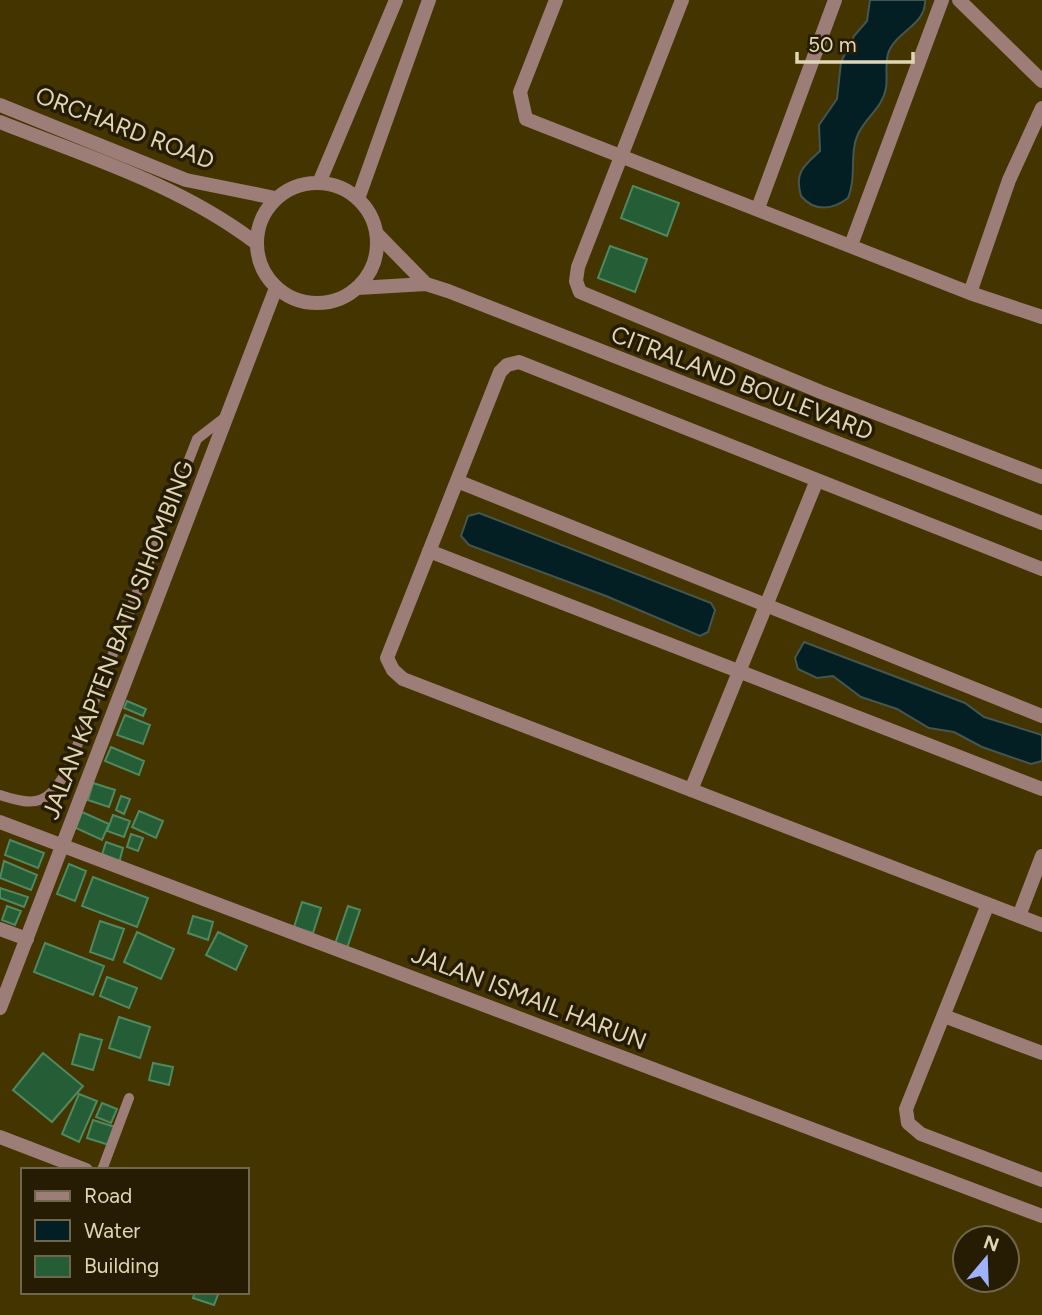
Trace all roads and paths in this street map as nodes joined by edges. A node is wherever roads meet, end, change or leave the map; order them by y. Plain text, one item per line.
1 (396, 0) edge
2 (429, 0) edge
3 (555, 0) edge
4 (682, 0) edge
5 (835, 0) edge
6 (942, 0) edge
7 (960, 0) edge
8 (1042, 81) edge
9 (0, 105) edge
10 (1042, 108) edge
11 (0, 122) edge
12 (624, 156) junction
13 (319, 183) junction
14 (275, 198) junction
15 (358, 199) junction
16 (758, 208) junction
17 (377, 234) junction
18 (256, 243) junction
19 (851, 246) junction
20 (426, 284) junction
21 (276, 288) junction
22 (358, 288) junction
23 (970, 292) junction
24 (1042, 317) edge
25 (228, 415) junction
26 (1042, 477) edge
27 (817, 480) junction
28 (457, 481) junction
29 (1042, 523) edge
30 (429, 551) junction
31 (1042, 569) edge
32 (766, 605) junction
33 (739, 671) junction
34 (1042, 716) edge
35 (1042, 789) edge
36 (691, 790) junction
37 (0, 795) edge
38 (0, 822) edge
39 (63, 846) junction
40 (1042, 856) edge
41 (988, 904) junction
42 (1019, 916) junction
43 (1042, 925) edge
44 (0, 929) edge
45 (27, 939) junction
46 (0, 1008) edge
47 (944, 1016) junction
48 (1042, 1053) edge
49 (129, 1098) dead end
50 (0, 1137) edge
51 (81, 1168) edge
52 (103, 1168) edge
53 (1042, 1180) edge
54 (1042, 1216) edge

1 - 13 street
2 - 15 street
3 - 12 street
4 - 12 street
5 - 16 street
6 - 19 street
7 - 8 street
9 - 14 street, ORCHARD ROAD
10 - 23 street
11 - 18 street, ORCHARD ROAD
12 - 16 street
12 - 26 street
13 - 14 street
13 - 15 street
14 - 18 street
15 - 17 street
16 - 19 street
17 - 20 street, CITRALAND BOULEVARD
17 - 22 street
18 - 21 street
19 - 23 street
20 - 22 street, CITRALAND BOULEVARD
20 - 29 street, CITRALAND BOULEVARD
21 - 22 street
21 - 25 street, JALAN KAPTEN BATU SIHOMBING
23 - 24 street
25 - 37 lane
25 - 39 street, JALAN KAPTEN BATU SIHOMBING
27 - 28 street
27 - 31 street
27 - 32 street
28 - 30 street
28 - 32 street
30 - 33 street
30 - 36 street
32 - 33 street
32 - 34 street
33 - 35 street
33 - 36 street
36 - 41 street
38 - 39 street, JALAN ISMAIL HARUN
39 - 45 street, JALAN KAPTEN BATU SIHOMBING
39 - 54 street, JALAN ISMAIL HARUN
40 - 42 street
41 - 42 street
41 - 47 street
42 - 43 street
44 - 45 street
45 - 46 street, JALAN KAPTEN BATU SIHOMBING
47 - 48 street
47 - 53 street
49 - 52 lane
50 - 51 street

